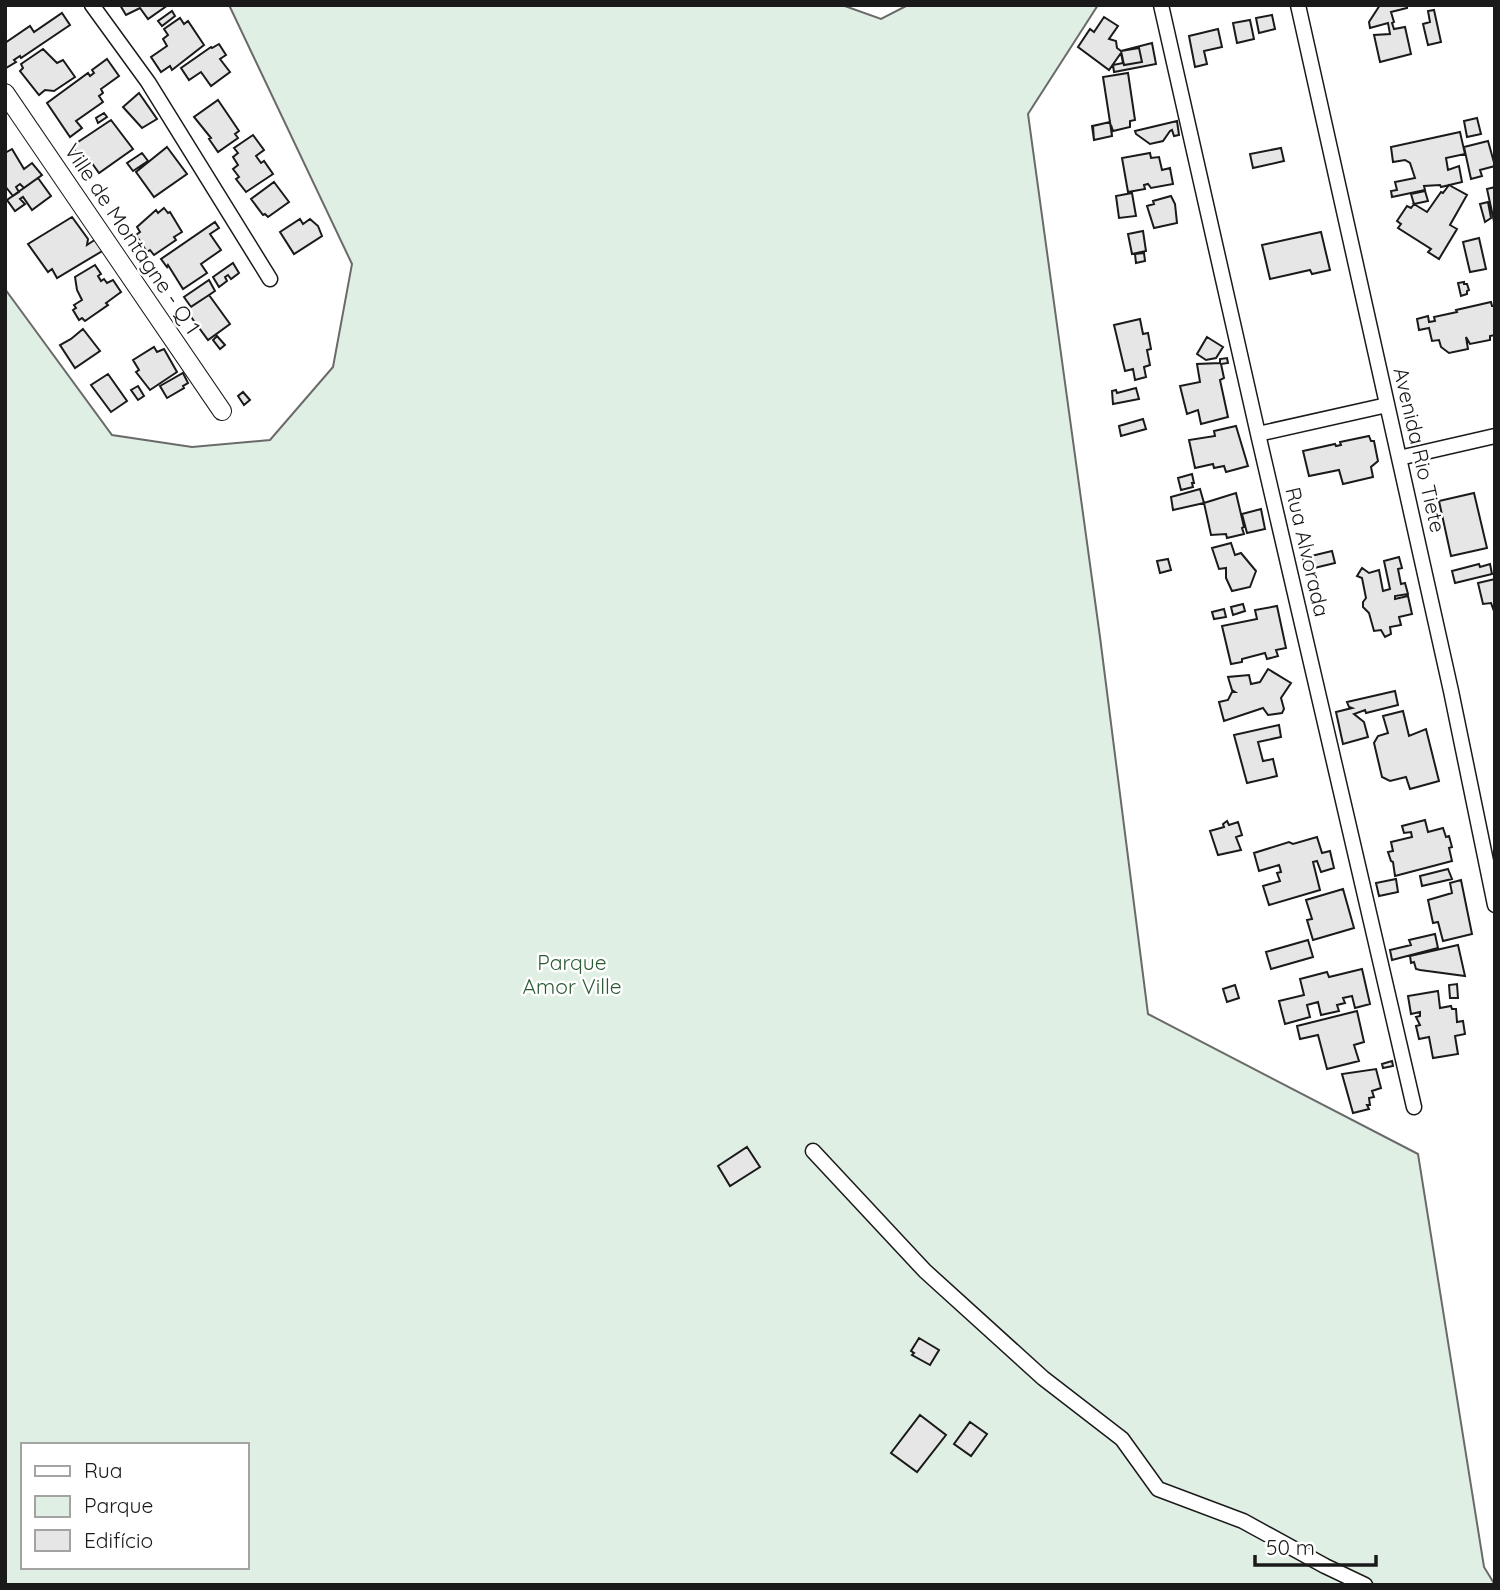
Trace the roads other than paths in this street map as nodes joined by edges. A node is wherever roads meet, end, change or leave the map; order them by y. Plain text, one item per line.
1 (92, 5) edge
2 (1161, 5) edge
3 (1298, 5) edge
4 (5, 93) edge
5 (270, 279) dead end
6 (1387, 405) junction
7 (222, 411) dead end
8 (1258, 435) junction
9 (1495, 436) edge
10 (1399, 458) junction
11 (1495, 905) edge
12 (1414, 1107) dead end
13 (813, 1151) dead end
14 (1365, 1585) edge

1 - 5 street
2 - 8 street, Rua Alvorada
3 - 6 street, Avenida Rio Tiete
4 - 7 street, Ville de Montagne - Q 1
6 - 8 street
6 - 10 street, Avenida Rio Tiete
8 - 12 street, Rua Alvorada
9 - 10 street
10 - 11 street, Avenida Rio Tiete
13 - 14 street

